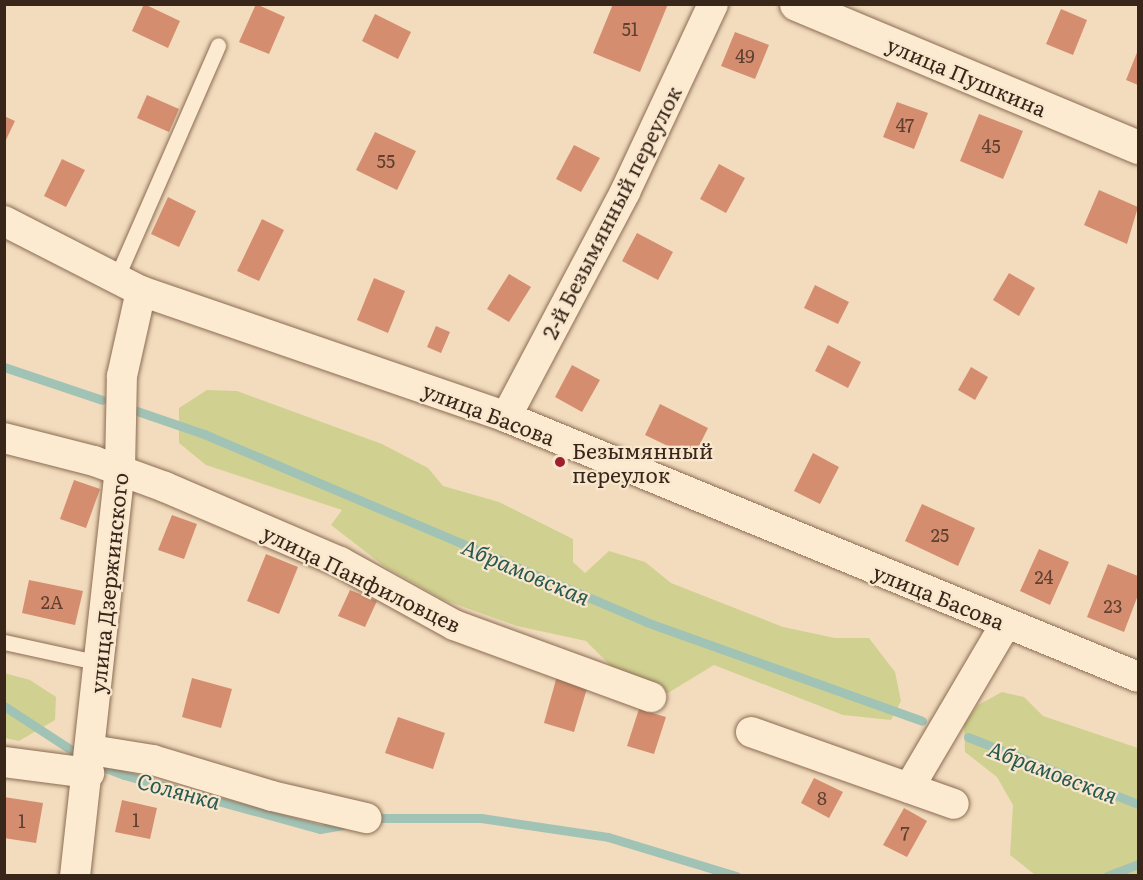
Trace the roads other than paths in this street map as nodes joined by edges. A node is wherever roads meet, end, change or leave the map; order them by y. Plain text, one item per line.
1 (713, 4) edge
2 (796, 4) edge
3 (218, 45) dead end
4 (1138, 147) edge
5 (4, 221) edge
6 (128, 285) junction
7 (506, 417) junction
8 (4, 438) edge
9 (120, 469) junction
10 (1006, 623) junction
11 (4, 642) edge
12 (100, 663) junction
13 (1138, 677) edge
14 (651, 697) dead end
15 (751, 732) dead end
16 (4, 762) edge
17 (90, 762) junction
18 (909, 788) junction
19 (954, 804) dead end
20 (366, 818) dead end
21 (75, 876) edge

1 - 7 street, 2-й Безымянный переулок
2 - 4 street, улица Пушкина
3 - 6 lane
5 - 6 street, улица Басова
6 - 7 street, улица Басова
6 - 9 street, улица Дзержинского
7 - 10 street, улица Басова
8 - 9 street, улица Панфиловцев
9 - 12 street, улица Дзержинского
9 - 14 street, улица Панфиловцев
10 - 13 street, улица Басова
10 - 18 street
11 - 12 lane
12 - 17 street, улица Дзержинского
15 - 18 street
16 - 17 street
17 - 20 street
17 - 21 street, улица Дзержинского
18 - 19 street

